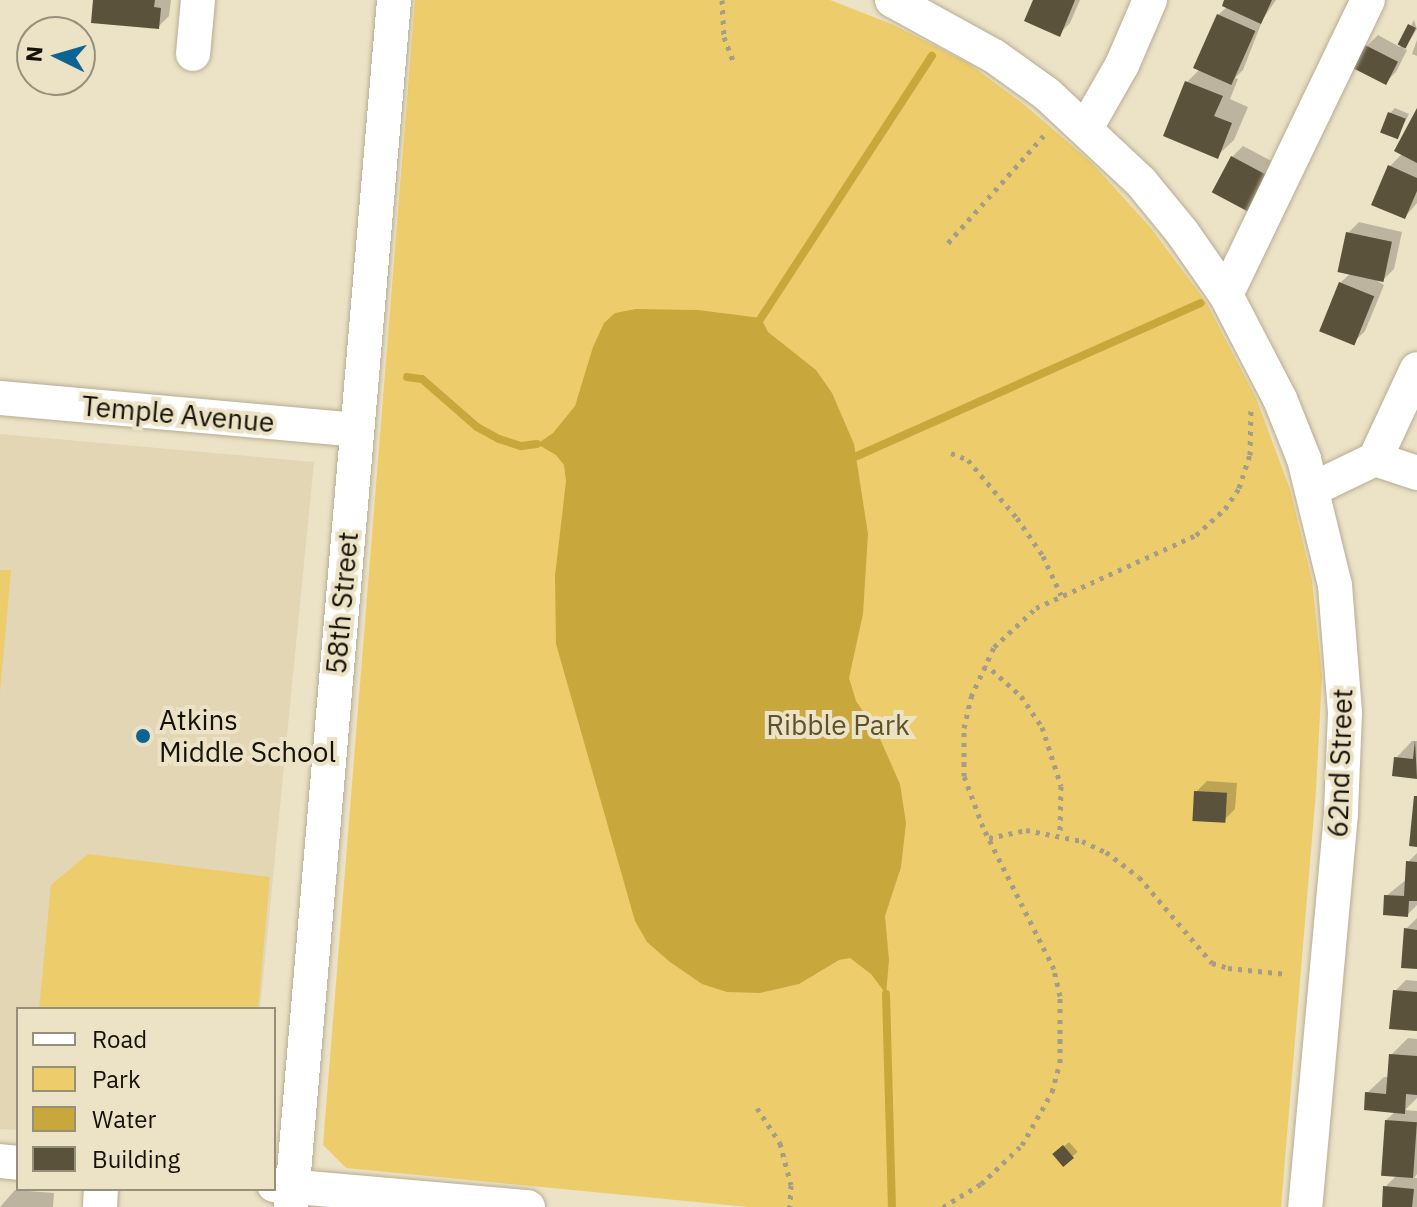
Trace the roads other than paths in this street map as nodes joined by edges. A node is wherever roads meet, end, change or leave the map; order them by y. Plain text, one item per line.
1 (198, 0) edge
2 (394, 0) edge
3 (892, 0) edge
4 (1150, 0) edge
5 (1368, 0) edge
6 (928, 8) edge
7 (193, 54) dead end
8 (1086, 128) junction
9 (1226, 295) junction
10 (1417, 369) edge
11 (0, 398) edge
12 (357, 430) junction
13 (1375, 459) junction
14 (1417, 473) edge
15 (1313, 489) junction
16 (286, 1193) edge
17 (528, 1207) edge
18 (1305, 1207) edge

1 - 7 street
2 - 12 street, 58th Street
3 - 6 street
4 - 8 street
5 - 9 street
6 - 8 street
8 - 9 street
9 - 15 street
10 - 13 street
11 - 12 street, Temple Avenue
12 - 16 street, 58th Street
13 - 14 street
13 - 15 street
15 - 18 street, 62nd Street
16 - 17 street

